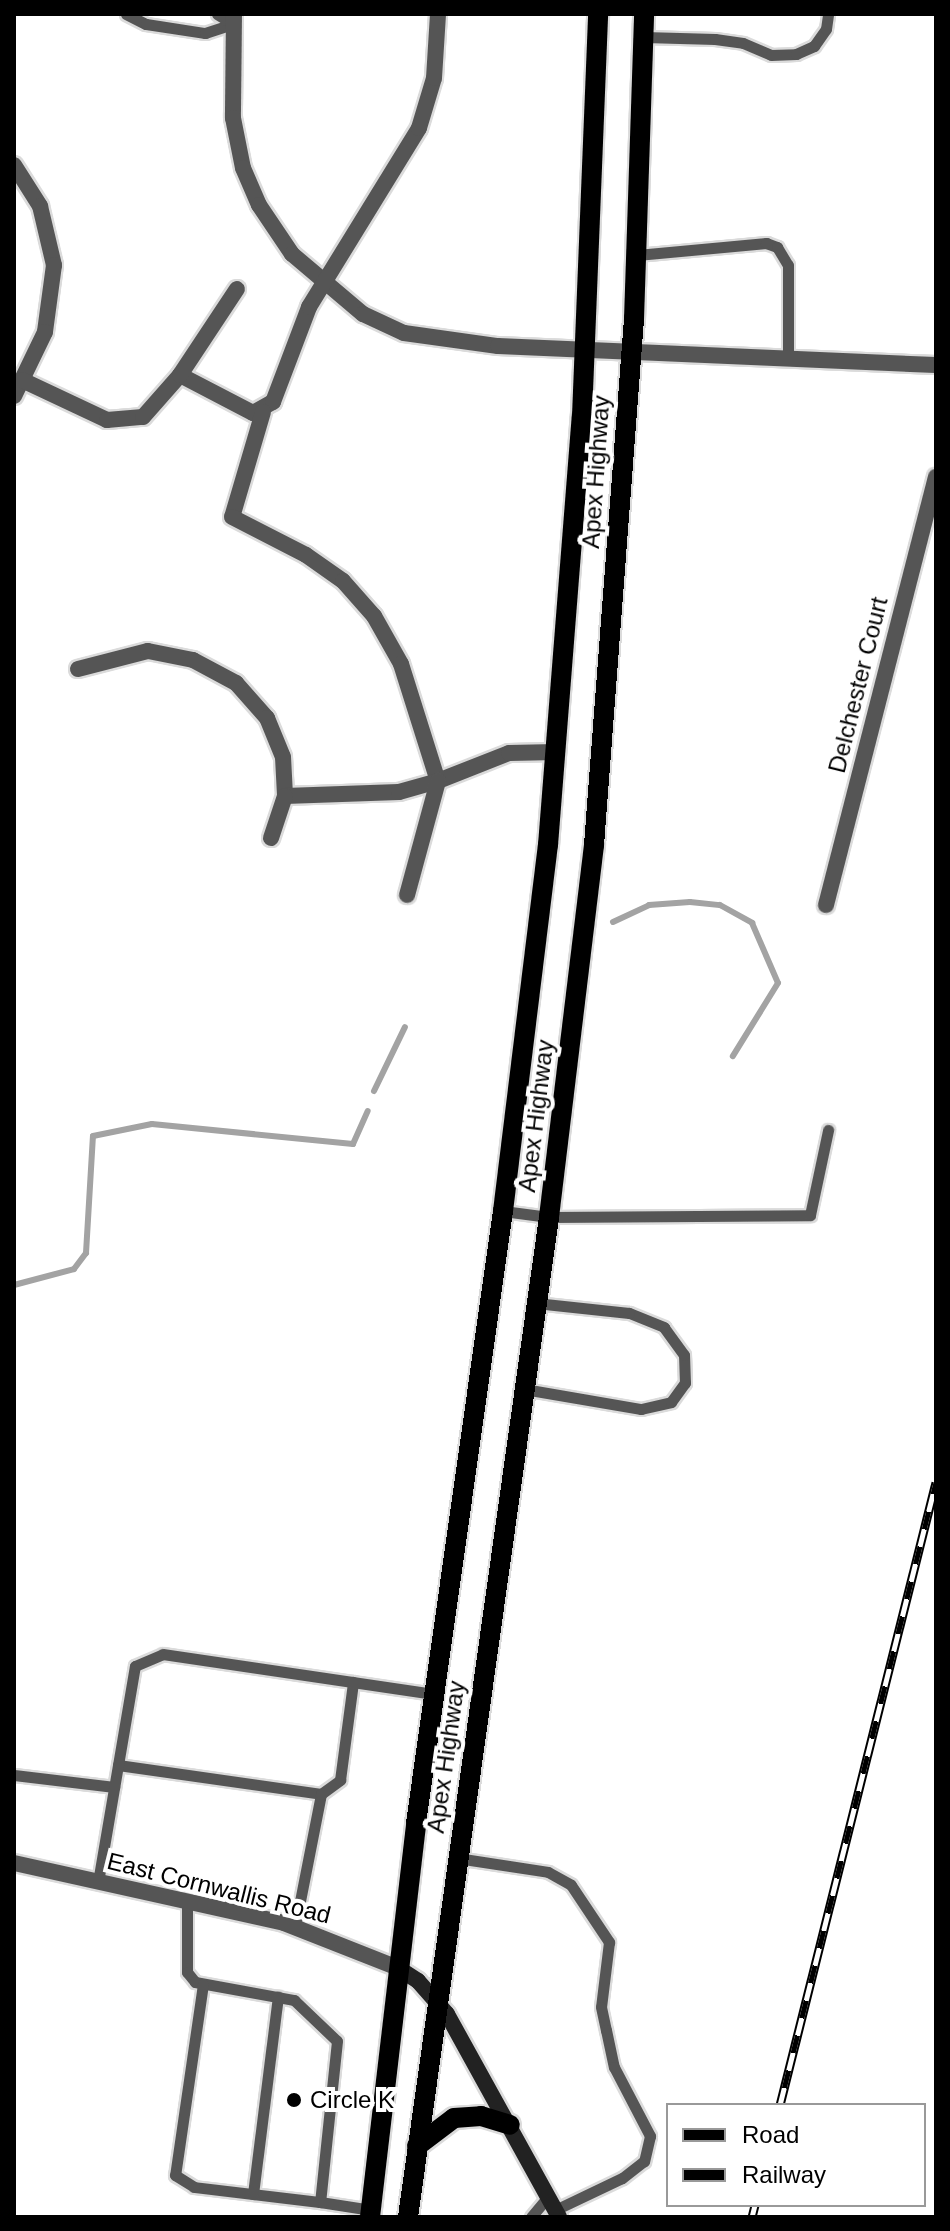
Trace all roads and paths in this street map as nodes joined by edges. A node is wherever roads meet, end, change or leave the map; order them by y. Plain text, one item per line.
1 (126, 14) edge
2 (217, 14) edge
3 (438, 14) edge
4 (598, 14) edge
5 (644, 14) edge
6 (828, 14) edge
7 (233, 19) edge
8 (644, 37) junction
9 (14, 165) edge
10 (637, 255) junction
11 (322, 284) junction
12 (237, 289) dead end
13 (586, 351) junction
14 (629, 352) junction
15 (788, 359) junction
16 (936, 365) edge
17 (180, 375) junction
18 (22, 380) junction
19 (14, 396) edge
20 (263, 412) junction
21 (936, 477) edge
22 (78, 669) dead end
23 (556, 752) junction
24 (438, 781) junction
25 (285, 796) junction
26 (271, 838) dead end
27 (407, 895) dead end
28 (826, 905) dead end
29 (828, 1130) dead end
30 (503, 1211) junction
31 (549, 1217) junction
32 (536, 1303) junction
33 (524, 1389) junction
34 (353, 1682) junction
35 (435, 1694) junction
36 (118, 1765) junction
37 (14, 1775) edge
38 (114, 1787) junction
39 (321, 1794) junction
40 (457, 1858) junction
41 (14, 1863) edge
42 (98, 1882) junction
43 (187, 1902) junction
44 (295, 1927) junction
45 (398, 1968) junction
46 (203, 1984) junction
47 (278, 1997) junction
48 (436, 2000) junction
49 (510, 2125) junction
50 (417, 2146) junction
51 (253, 2194) junction
52 (320, 2202) junction
53 (554, 2208) edge
54 (371, 2213) edge
55 (408, 2217) edge
56 (531, 2217) edge

1 - 7 lane
2 - 7 lane
3 - 11 street
4 - 13 main road, Apex Highway
5 - 8 main road, Apex Highway
6 - 8 lane
7 - 11 street
8 - 10 main road, Apex Highway
9 - 18 street
10 - 14 main road, Apex Highway
10 - 15 lane
11 - 13 street
11 - 20 street
12 - 17 street
13 - 14 street
13 - 23 main road, Apex Highway
14 - 15 street
14 - 31 main road, Apex Highway
15 - 16 street
17 - 18 street
17 - 20 street
18 - 19 street
20 - 24 street
21 - 28 street, Delchester Court
22 - 25 street
23 - 24 street
23 - 30 main road, Apex Highway
24 - 25 street
24 - 27 street
25 - 26 street
29 - 31 lane
30 - 31 lane
30 - 35 main road, Apex Highway
31 - 32 main road, Apex Highway
32 - 33 main road, Apex Highway
32 - 33 lane
33 - 40 main road, Apex Highway
34 - 35 lane
34 - 36 lane
34 - 39 lane
35 - 45 main road, Apex Highway
36 - 38 lane
36 - 39 lane
37 - 38 lane
38 - 42 lane
39 - 44 lane
40 - 48 main road, Apex Highway
40 - 53 lane
41 - 42 street, East Cornwallis Road
42 - 43 street, East Cornwallis Road
43 - 44 street, East Cornwallis Road
43 - 46 lane
44 - 45 street, East Cornwallis Road
45 - 48 main road, East Cornwallis Road
45 - 54 main road, Apex Highway
46 - 47 lane
46 - 51 lane
47 - 51 lane
47 - 52 lane
48 - 49 main road, East Cornwallis Road
48 - 50 main road, Apex Highway
49 - 50 main road
49 - 53 main road, East Cornwallis Road
50 - 55 main road, Apex Highway
51 - 52 lane
52 - 54 lane
53 - 56 lane

